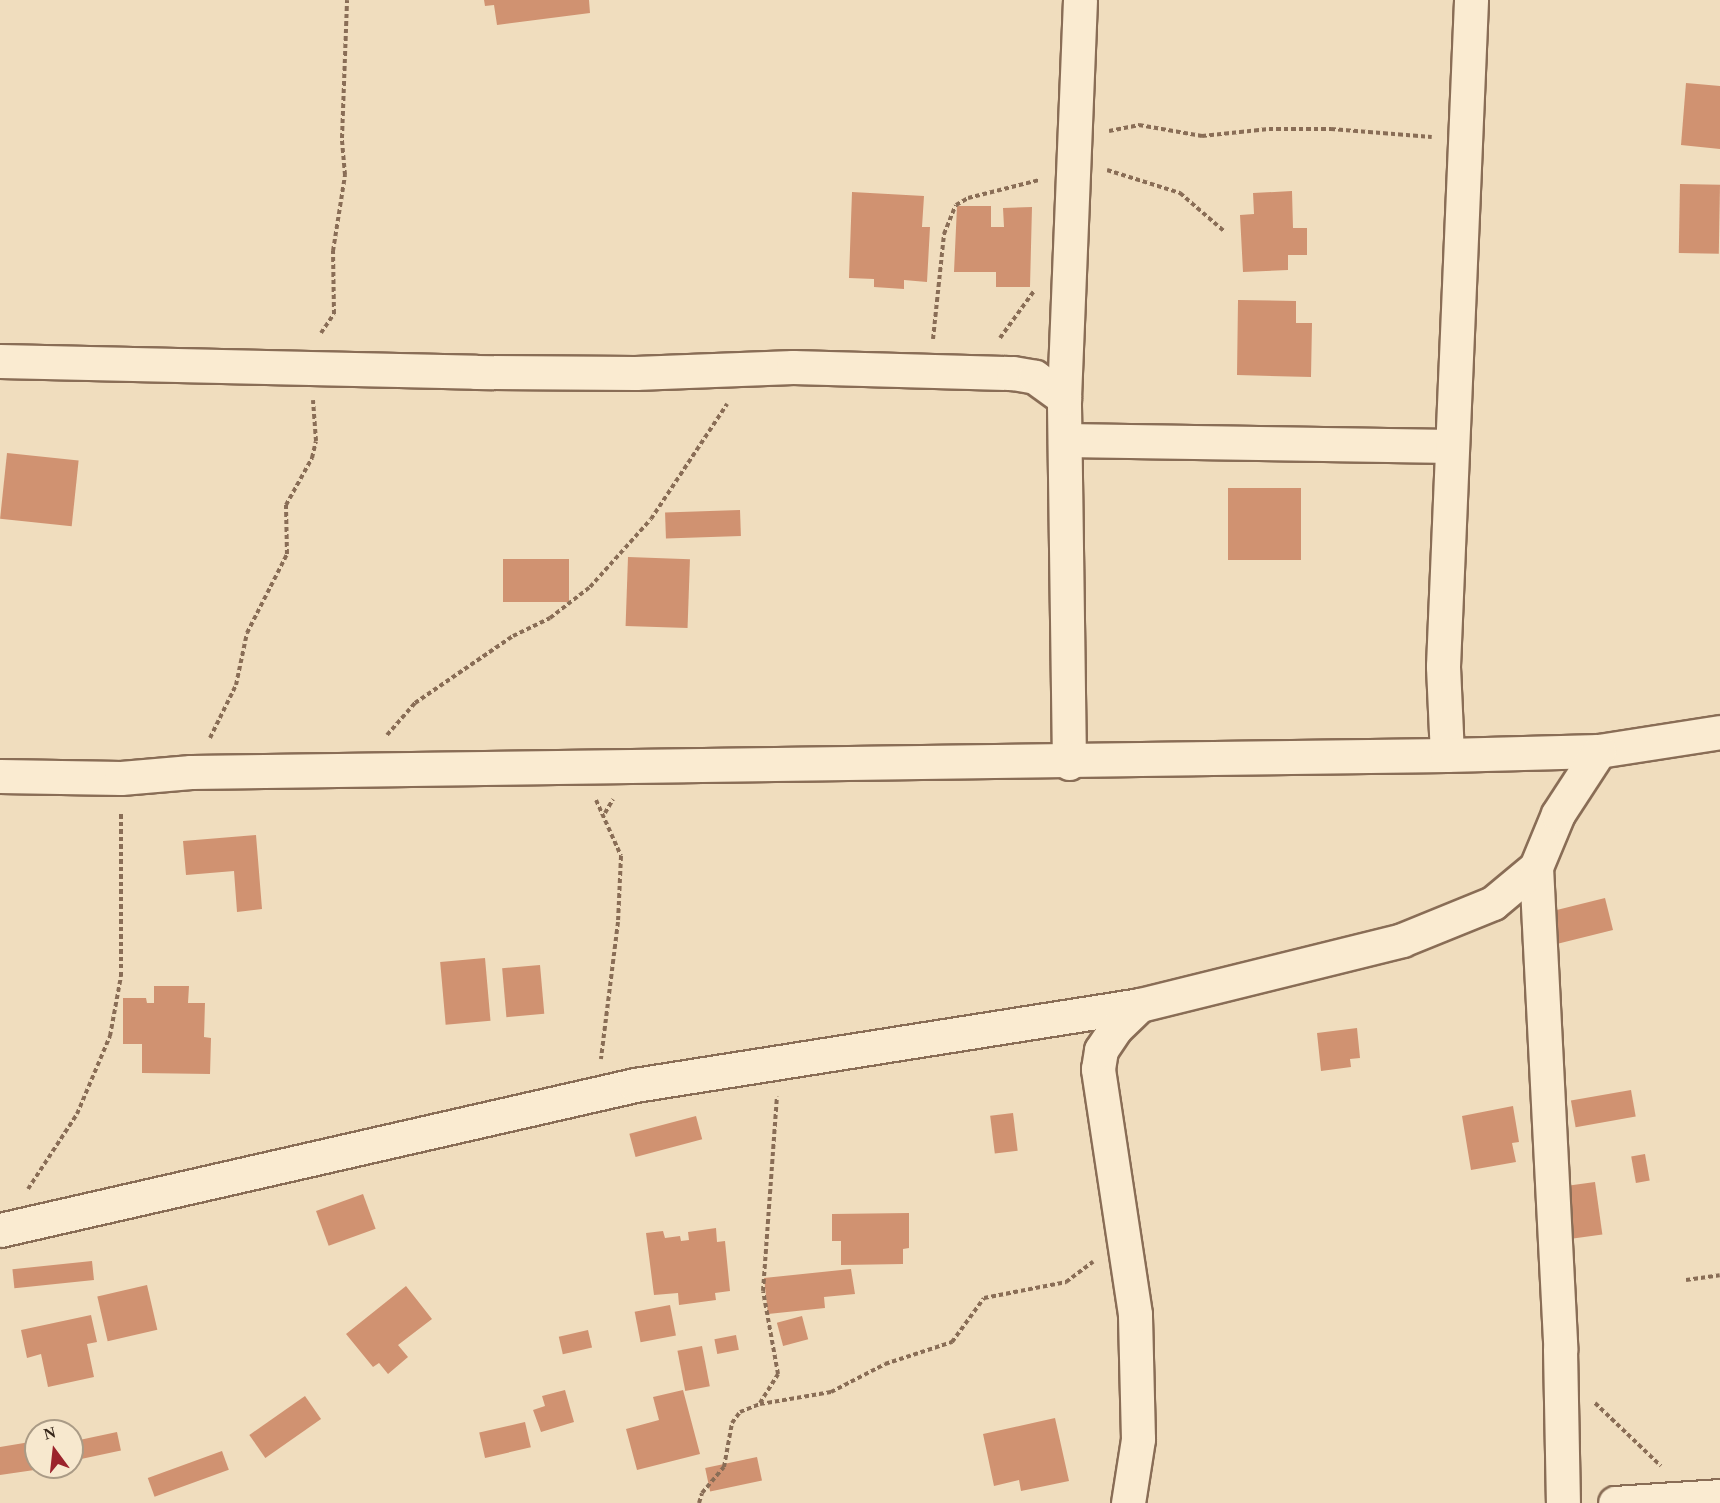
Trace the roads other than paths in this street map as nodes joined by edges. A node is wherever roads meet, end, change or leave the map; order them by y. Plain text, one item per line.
1 (1080, 0) edge
2 (1470, 0) edge
3 (0, 362) edge
4 (1064, 398) junction
5 (1065, 440) junction
6 (1452, 446) junction
7 (1720, 732) edge
8 (1599, 751) junction
9 (1447, 755) junction
10 (1069, 763) junction
11 (0, 776) edge
12 (1536, 867) junction
13 (1140, 1005) junction
14 (1, 1230) edge
15 (1712, 1498) edge
16 (1128, 1503) edge
17 (1563, 1503) edge
18 (1614, 1503) edge

1 - 4 street
2 - 6 street
3 - 4 street
4 - 5 street
5 - 6 street
5 - 10 street
6 - 9 street
7 - 8 street
8 - 9 street
8 - 12 street
9 - 10 street
10 - 11 street
12 - 13 street
12 - 17 street
13 - 14 street
13 - 16 street
15 - 18 street

